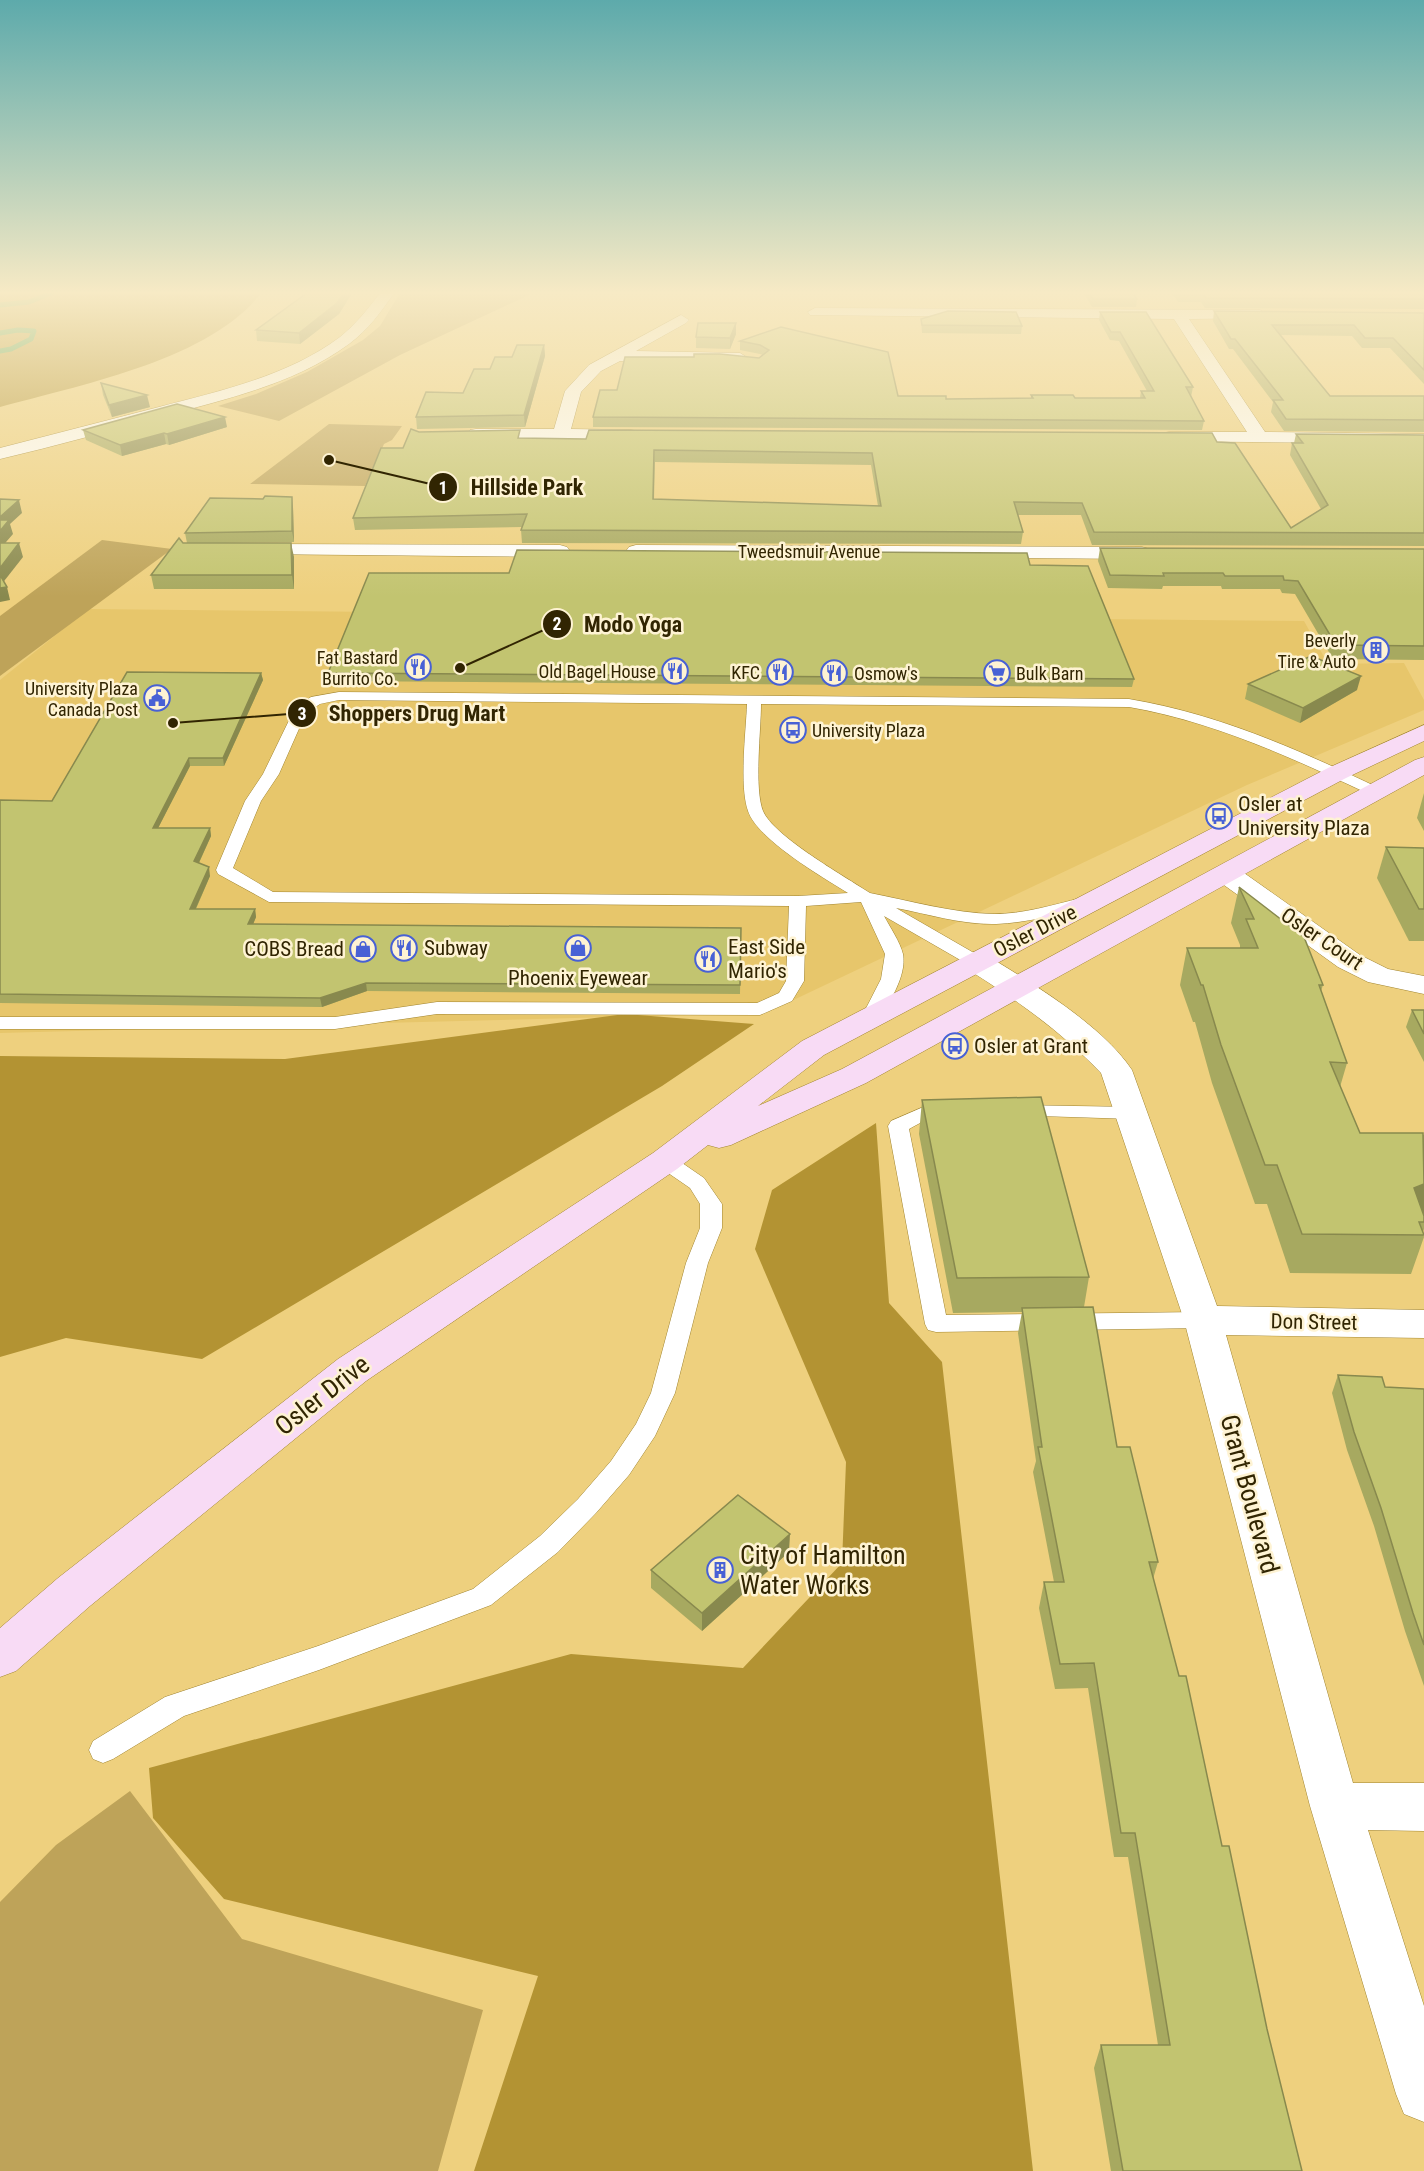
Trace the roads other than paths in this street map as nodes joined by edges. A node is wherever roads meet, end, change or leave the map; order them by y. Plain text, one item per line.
1 (227, 394) edge
2 (572, 394) edge
3 (1231, 394) edge
4 (462, 434) edge
5 (561, 435) junction
6 (643, 435) edge
7 (1153, 437) edge
8 (1260, 438) junction
9 (1424, 439) edge
10 (0, 454) edge
11 (228, 550) edge
12 (580, 551) edge
13 (616, 551) edge
14 (1162, 553) edge
15 (754, 699) junction
16 (1424, 732) edge
17 (1424, 765) edge
18 (1337, 773) junction
19 (1376, 792) junction
20 (1227, 874) junction
21 (867, 897) junction
22 (1098, 899) junction
23 (798, 901) junction
24 (975, 962) junction
25 (1424, 986) edge
26 (1018, 987) junction
27 (871, 1016) junction
28 (0, 1023) edge
29 (964, 1111) edge
30 (1000, 1111) edge
31 (1133, 1113) junction
32 (665, 1161) junction
33 (1203, 1320) junction
34 (1424, 1324) edge
35 (0, 1657) edge
36 (103, 1750) dead end
37 (1335, 1806) junction
38 (1424, 1807) edge
39 (1424, 2094) edge

1 - 10 street
2 - 5 street
3 - 8 street
4 - 5 street
5 - 6 street
7 - 8 street
8 - 9 street
11 - 12 street
13 - 14 street, Tweedsmuir Avenue
15 - 18 lane
15 - 21 lane
15 - 23 lane
16 - 18 main road, Osler Drive
17 - 19 main road, Osler Drive
18 - 19 lane
18 - 22 main road, Osler Drive
19 - 20 main road, Osler Drive
20 - 25 street, Osler Court
20 - 26 main road, Osler Drive
21 - 22 lane
21 - 23 lane
21 - 24 lane
21 - 27 lane
22 - 24 main road, Osler Drive
23 - 28 lane
24 - 26 street, Grant Boulevard
24 - 27 main road, Osler Drive
26 - 31 street, Grant Boulevard
26 - 32 main road, Osler Drive
27 - 32 main road, Osler Drive
29 - 33 lane
30 - 31 lane
31 - 33 street, Grant Boulevard
32 - 35 main road, Osler Drive
32 - 36 lane
33 - 34 street, Don Street
33 - 37 street, Grant Boulevard
37 - 38 street
37 - 39 street, Grant Boulevard

